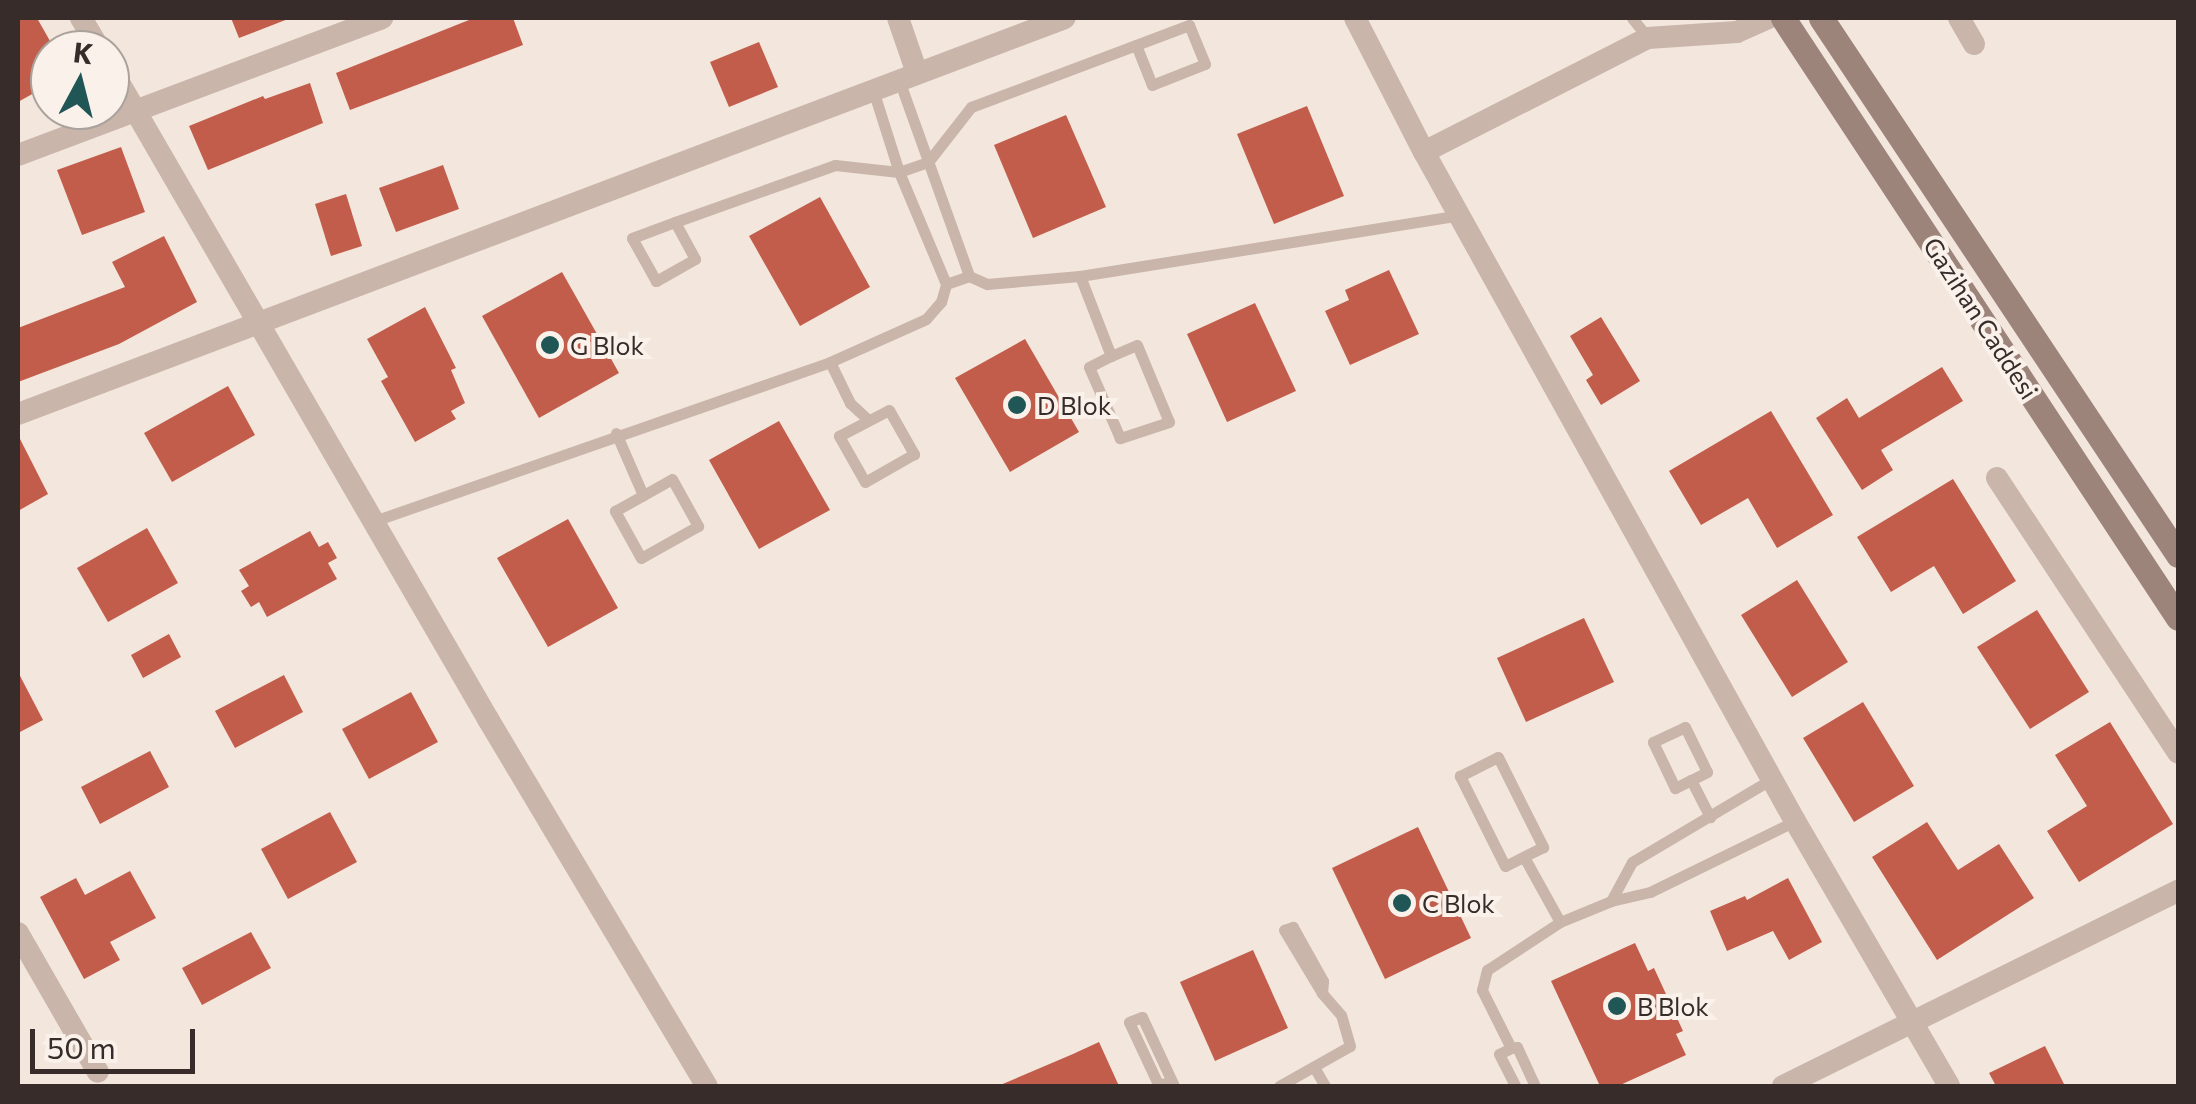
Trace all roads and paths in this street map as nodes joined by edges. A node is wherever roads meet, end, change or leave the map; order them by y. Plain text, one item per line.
1 (898, 18) edge
2 (1065, 18) edge
3 (1355, 18) edge
4 (1632, 18) edge
5 (1769, 18) edge
6 (1783, 18) edge
7 (1821, 18) edge
8 (1959, 18) edge
9 (376, 19) edge
10 (1648, 38) junction
11 (1974, 44) dead end
12 (1136, 45) junction
13 (908, 76) junction
14 (873, 90) junction
15 (130, 101) edge
16 (136, 111) junction
17 (1424, 152) junction
18 (18, 155) edge
19 (928, 162) junction
20 (898, 172) junction
21 (1460, 214) junction
22 (675, 222) junction
23 (969, 276) junction
24 (1080, 276) junction
25 (946, 284) junction
26 (260, 322) junction
27 (1111, 356) junction
28 (830, 362) junction
29 (18, 414) edge
30 (868, 420) junction
31 (616, 433) junction
32 (1998, 478) dead end
33 (643, 495) junction
34 (374, 521) junction
35 (2177, 551) edge
36 (2178, 618) edge
37 (2178, 753) edge
38 (1772, 778) junction
39 (1691, 780) junction
40 (1710, 817) junction
41 (1794, 821) junction
42 (1524, 856) junction
43 (2178, 891) edge
44 (1612, 901) junction
45 (1560, 922) junction
46 (18, 934) edge
47 (1322, 992) junction
48 (1913, 1022) junction
49 (1511, 1048) junction
50 (1314, 1067) junction
51 (98, 1072) dead end
52 (1172, 1085) edge
53 (707, 1086) edge
54 (1278, 1086) edge
55 (1324, 1086) edge
56 (1514, 1086) edge
57 (1535, 1086) edge
58 (1782, 1086) edge
59 (1949, 1086) edge

1 - 13 street
2 - 13 street
3 - 17 street
4 - 10 lane
5 - 10 street
6 - 36 main road, Gazihan Caddesi
7 - 35 main road, Gazihan Caddesi
8 - 11 street
9 - 16 street
10 - 17 street
12 - 12 lane
12 - 19 lane
13 - 14 street
13 - 19 lane
14 - 20 lane
14 - 26 street
15 - 16 street
16 - 18 street
16 - 26 street
17 - 21 street
19 - 20 lane
19 - 23 lane
20 - 22 lane
20 - 25 lane
21 - 24 lane
21 - 38 street
22 - 22 lane
23 - 24 lane
23 - 25 lane
24 - 27 lane
25 - 28 lane
26 - 29 street
26 - 34 street
27 - 27 lane
28 - 30 lane
28 - 31 lane
30 - 30 lane
31 - 33 lane
31 - 34 lane
32 - 37 street
33 - 33 lane
34 - 53 street
38 - 40 lane
38 - 41 street
39 - 39 lane
39 - 40 lane
40 - 44 lane
41 - 44 lane
41 - 48 street
42 - 42 lane
42 - 45 lane
43 - 48 street
44 - 45 lane
45 - 49 lane
46 - 51 street
47 - 47 lane
47 - 50 lane
48 - 58 street
48 - 59 street
49 - 56 lane
49 - 57 lane
50 - 54 lane
50 - 55 lane
52 - 52 lane

